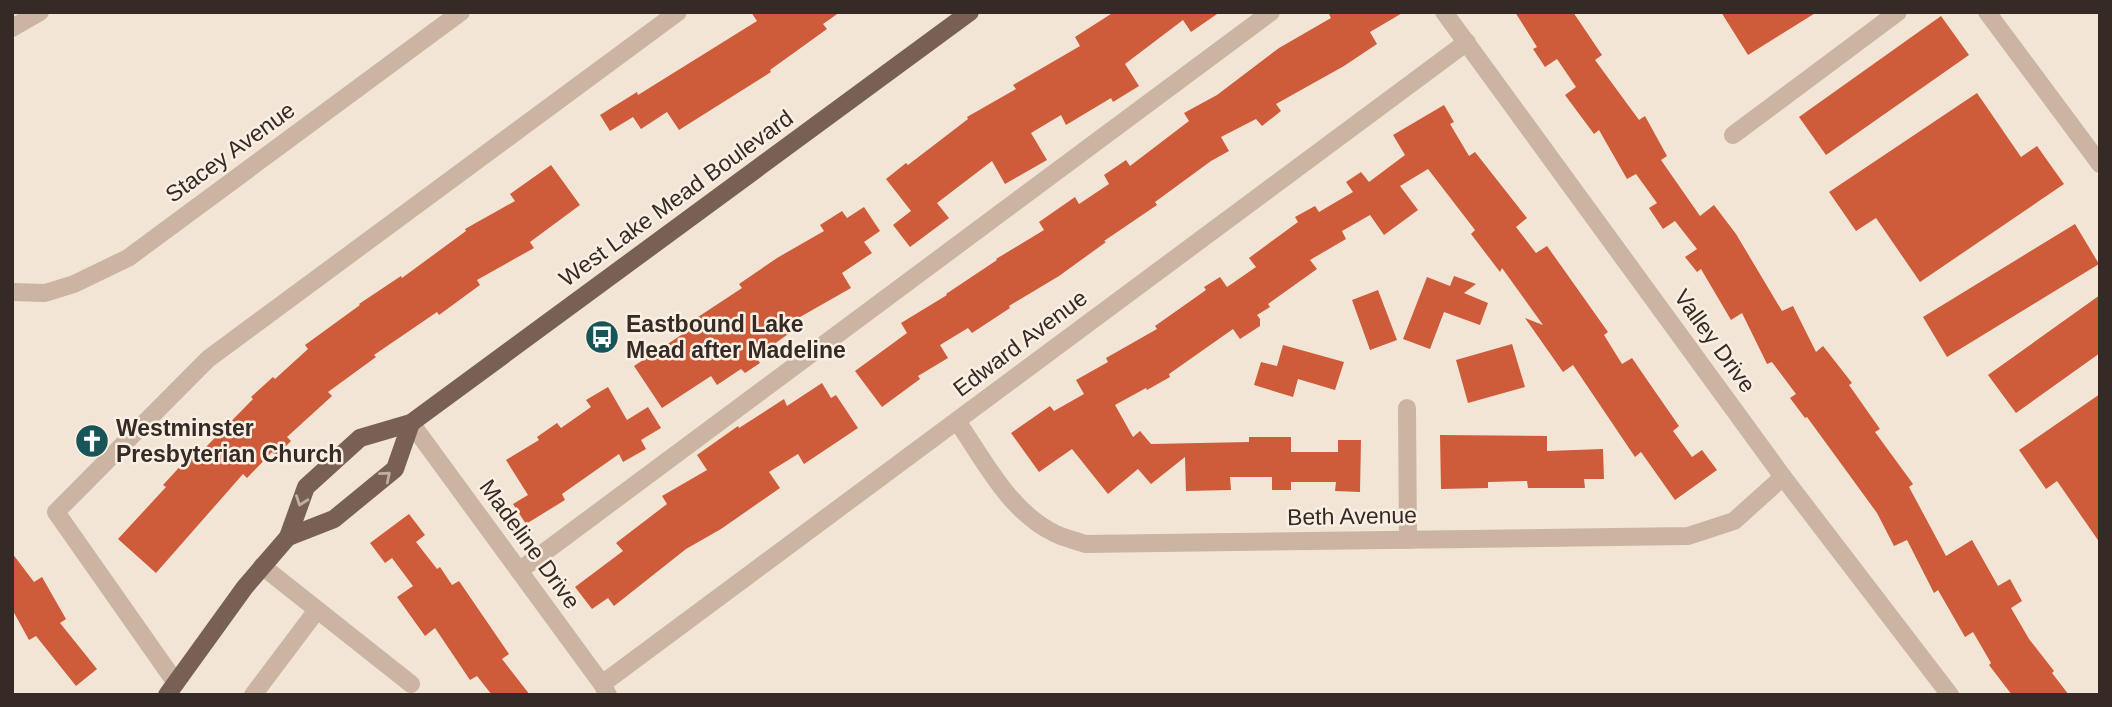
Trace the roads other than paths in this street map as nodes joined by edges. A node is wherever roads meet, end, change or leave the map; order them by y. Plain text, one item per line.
1 (40, 12) edge
2 (678, 12) edge
3 (970, 12) edge
4 (1271, 12) edge
5 (1444, 12) edge
6 (1898, 12) edge
7 (1987, 12) edge
8 (459, 13) edge
9 (12, 28) edge
10 (1467, 42) junction
11 (1733, 135) dead end
12 (2100, 164) edge
13 (12, 292) edge
14 (1407, 408) dead end
15 (957, 421) junction
16 (411, 424) junction
17 (1783, 477) junction
18 (288, 537) junction
19 (1408, 540) junction
20 (262, 566) junction
21 (519, 571) junction
22 (317, 610) junction
23 (411, 684) dead end
24 (172, 689) edge
25 (605, 689) edge
26 (253, 695) edge
27 (1950, 695) edge

1 - 9 street
2 - 24 street
3 - 16 main road, West Lake Mead Boulevard
4 - 21 street
5 - 10 street, Valley Drive
6 - 11 street
7 - 12 street
8 - 13 street, Stacey Avenue
10 - 15 street, Edward Avenue
10 - 17 street, Valley Drive
14 - 19 street
15 - 19 street, Beth Avenue
15 - 25 street, Edward Avenue
18 -> 16 main road, West Lake Mead Boulevard
16 -> 18 main road, West Lake Mead Boulevard
16 - 21 street, Madeline Drive
17 - 19 street, Beth Avenue
17 - 27 street, Valley Drive
18 - 20 main road, West Lake Mead Boulevard
20 - 22 street
20 - 24 main road, West Lake Mead Boulevard
21 - 25 street, Madeline Drive
22 - 23 street
22 - 26 street

